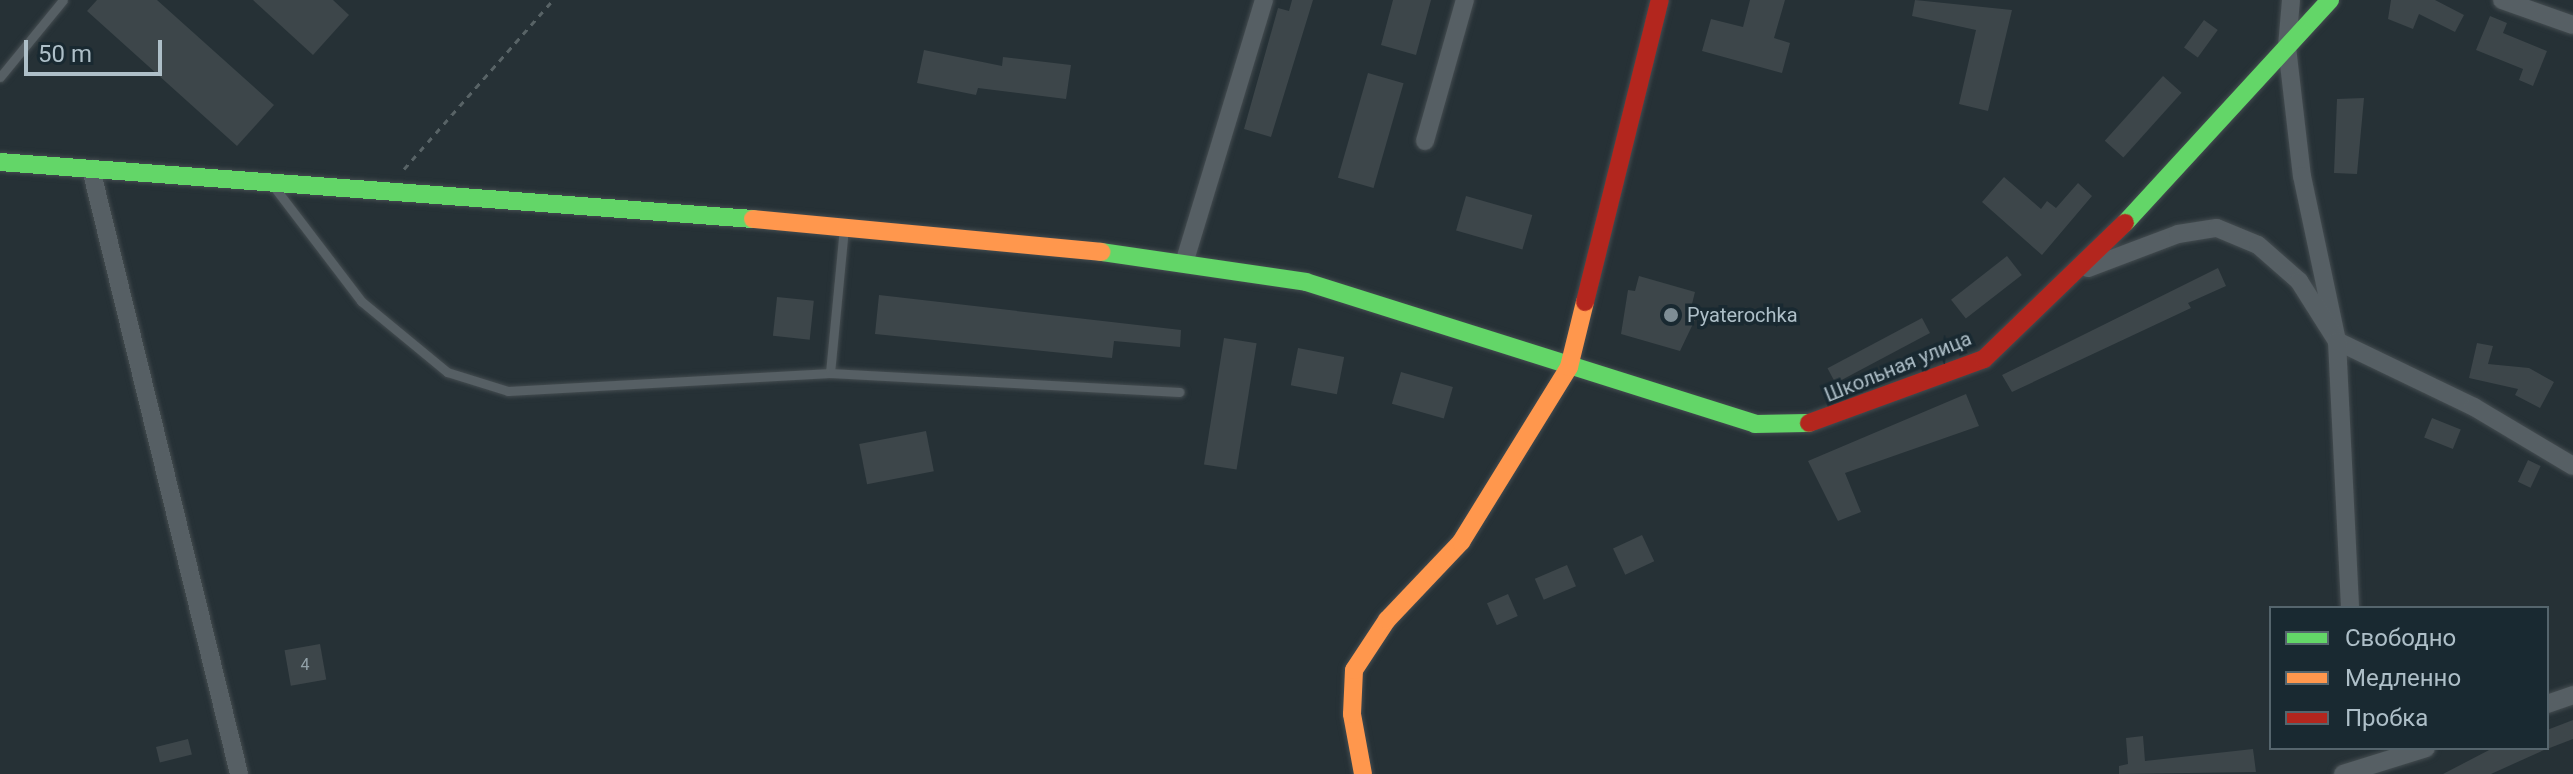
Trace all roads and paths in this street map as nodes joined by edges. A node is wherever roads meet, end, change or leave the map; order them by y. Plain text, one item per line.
1 (63, 0) edge
2 (553, 0) edge
3 (1264, 0) edge
4 (1465, 0) edge
5 (1660, 0) edge
6 (2291, 0) edge
7 (2330, 0) edge
8 (2502, 0) edge
9 (2573, 25) edge
10 (2287, 47) junction
11 (0, 77) edge
12 (1425, 141) dead end
13 (0, 162) edge
14 (91, 169) junction
15 (271, 182) junction
16 (385, 190) junction
17 (844, 228) junction
18 (1185, 260) junction
19 (2083, 269) junction
20 (2337, 341) junction
21 (1569, 367) junction
22 (830, 373) junction
23 (1179, 392) dead end
24 (2573, 466) edge
25 (2350, 606) edge
26 (2573, 695) edge
27 (2549, 703) edge
28 (2414, 750) edge
29 (2380, 756) edge
30 (239, 774) edge
31 (1363, 774) edge
32 (2343, 774) edge

1 - 11 lane
2 - 16 path
3 - 18 street
4 - 12 street
5 - 21 street
6 - 10 street
7 - 10 street, Школьная улица
8 - 9 street
10 - 19 street, Школьная улица
10 - 20 street
13 - 14 street, Школьная улица
14 - 15 street, Школьная улица
14 - 30 street
15 - 16 street, Школьная улица
15 - 22 lane
16 - 17 street, Школьная улица
17 - 18 street, Школьная улица
17 - 22 lane
18 - 21 street, Школьная улица
19 - 20 street
19 - 21 street, Школьная улица
20 - 24 street
20 - 25 street
21 - 31 street
22 - 23 lane
26 - 27 street
28 - 29 street
29 - 32 street

